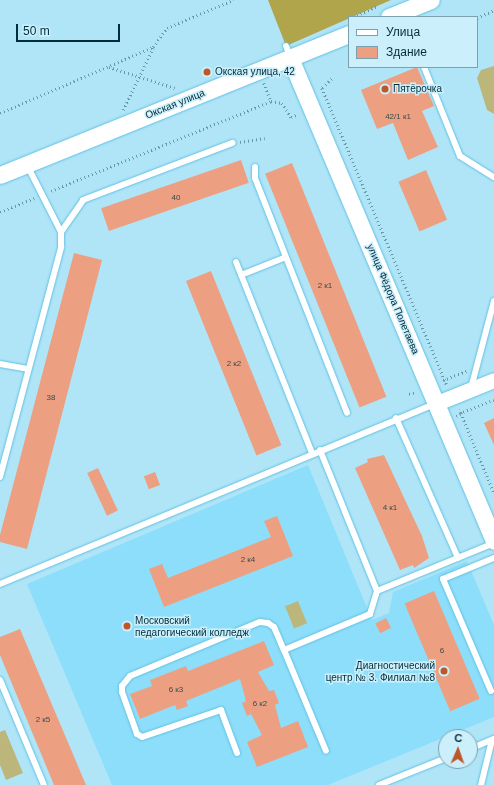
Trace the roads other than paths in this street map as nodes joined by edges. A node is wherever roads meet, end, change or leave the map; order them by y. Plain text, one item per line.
1 (430, 0) edge
2 (395, 12) edge
3 (348, 34) edge
4 (288, 52) junction
5 (424, 68) edge
6 (232, 143) road end
7 (26, 164) junction
8 (254, 167) dead end
9 (0, 175) edge
10 (494, 177) edge
11 (61, 232) junction
12 (286, 257) junction
13 (236, 262) dead end
14 (241, 275) junction
15 (494, 301) edge
16 (0, 364) edge
17 (28, 369) junction
18 (494, 380) edge
19 (470, 390) junction
20 (437, 403) junction
21 (346, 414) dead end
22 (396, 418) junction
23 (320, 450) junction
24 (312, 453) junction
25 (0, 477) edge
26 (494, 542) edge
27 (458, 558) junction
28 (494, 558) edge
29 (0, 584) edge
30 (377, 591) junction
31 (284, 650) junction
32 (0, 680) edge
33 (491, 691) dead end
34 (493, 740) edge
35 (478, 746) edge
36 (326, 752) dead end
37 (237, 753) dead end
38 (438, 761) edge
39 (44, 785) edge
40 (379, 785) edge
41 (481, 785) edge

1 - 2 main road
3 - 4 main road, Окская улица
4 - 7 main road, Окская улица
4 - 20 main road, улица Фёдора Полетаева
5 - 10 lane
6 - 11 lane
7 - 9 main road, Окская улица
7 - 11 lane
8 - 12 lane
11 - 17 lane
12 - 14 lane
12 - 21 lane
13 - 14 lane
14 - 24 lane
15 - 19 lane
16 - 17 lane
17 - 25 lane
18 - 19 street
19 - 20 street
20 - 22 lane
20 - 26 main road, улица Фёдора Полетаева
22 - 23 lane
22 - 27 lane
23 - 24 lane
23 - 30 lane
24 - 29 lane
26 - 27 lane
27 - 30 lane
28 - 33 lane
30 - 31 lane
31 - 36 lane
31 - 37 lane
32 - 39 lane
34 - 35 lane
34 - 41 lane
38 - 40 lane

